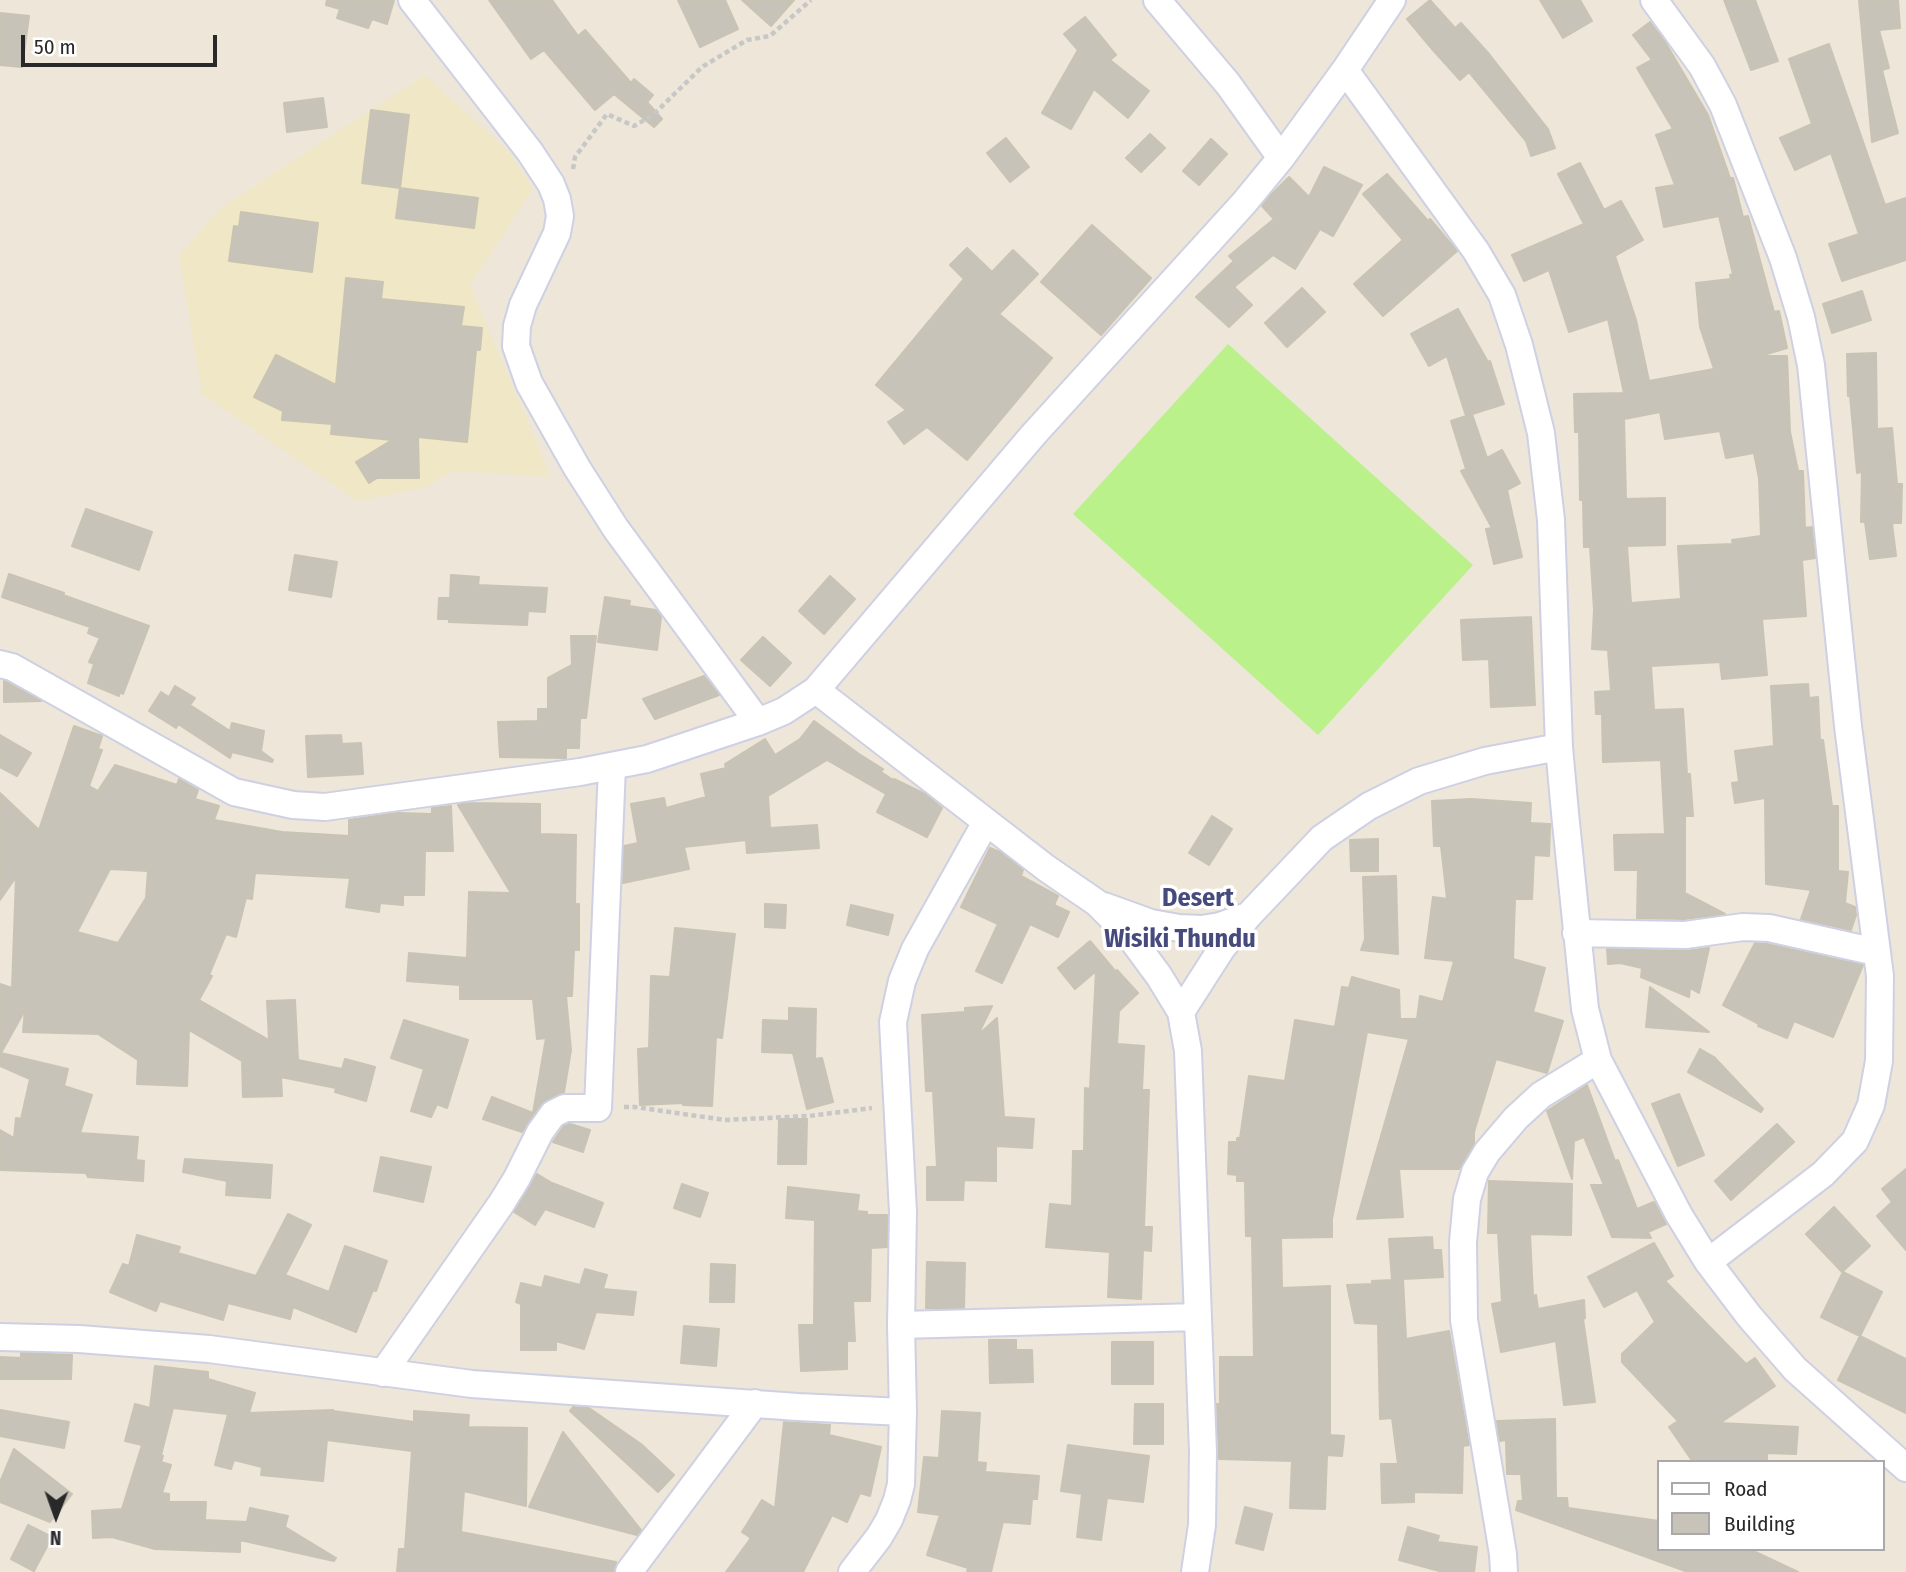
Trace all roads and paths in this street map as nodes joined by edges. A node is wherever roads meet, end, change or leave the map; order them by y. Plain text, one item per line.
1 (412, 0) edge
2 (811, 0) edge
3 (1157, 0) edge
4 (1392, 0) edge
5 (1654, 0) edge
6 (1345, 70) junction
7 (1281, 158) junction
8 (572, 173) dead end
9 (0, 664) edge
10 (816, 690) junction
11 (758, 722) junction
12 (1559, 747) junction
13 (612, 766) junction
14 (986, 822) junction
15 (1097, 903) junction
16 (1248, 916) junction
17 (1576, 933) junction
18 (1876, 952) junction
19 (1181, 1012) junction
20 (1598, 1060) junction
21 (898, 1105) junction
22 (598, 1108) junction
23 (1708, 1262) junction
24 (1198, 1317) junction
25 (901, 1325) junction
26 (0, 1337) edge
27 (383, 1373) junction
28 (755, 1404) junction
29 (903, 1412) junction
30 (1906, 1468) edge
31 (629, 1572) edge
32 (852, 1572) edge
33 (1195, 1572) edge
34 (1504, 1572) edge

1 - 11 street
2 - 8 path
3 - 7 street
4 - 6 street
5 - 18 street
6 - 7 street
6 - 12 street
7 - 10 street
9 - 13 street
10 - 11 street
10 - 14 street
11 - 13 street
12 - 16 street
12 - 17 street
13 - 22 street
14 - 15 street
14 - 21 street
15 - 16 street
15 - 19 street
16 - 19 street
17 - 18 street
17 - 20 street
18 - 23 street
19 - 24 street
20 - 23 street
20 - 34 street
21 - 22 path
21 - 25 street
22 - 27 street
23 - 30 street
24 - 25 street
24 - 33 street
25 - 29 street
26 - 27 street
27 - 28 street
28 - 29 street
28 - 31 street
29 - 32 street

